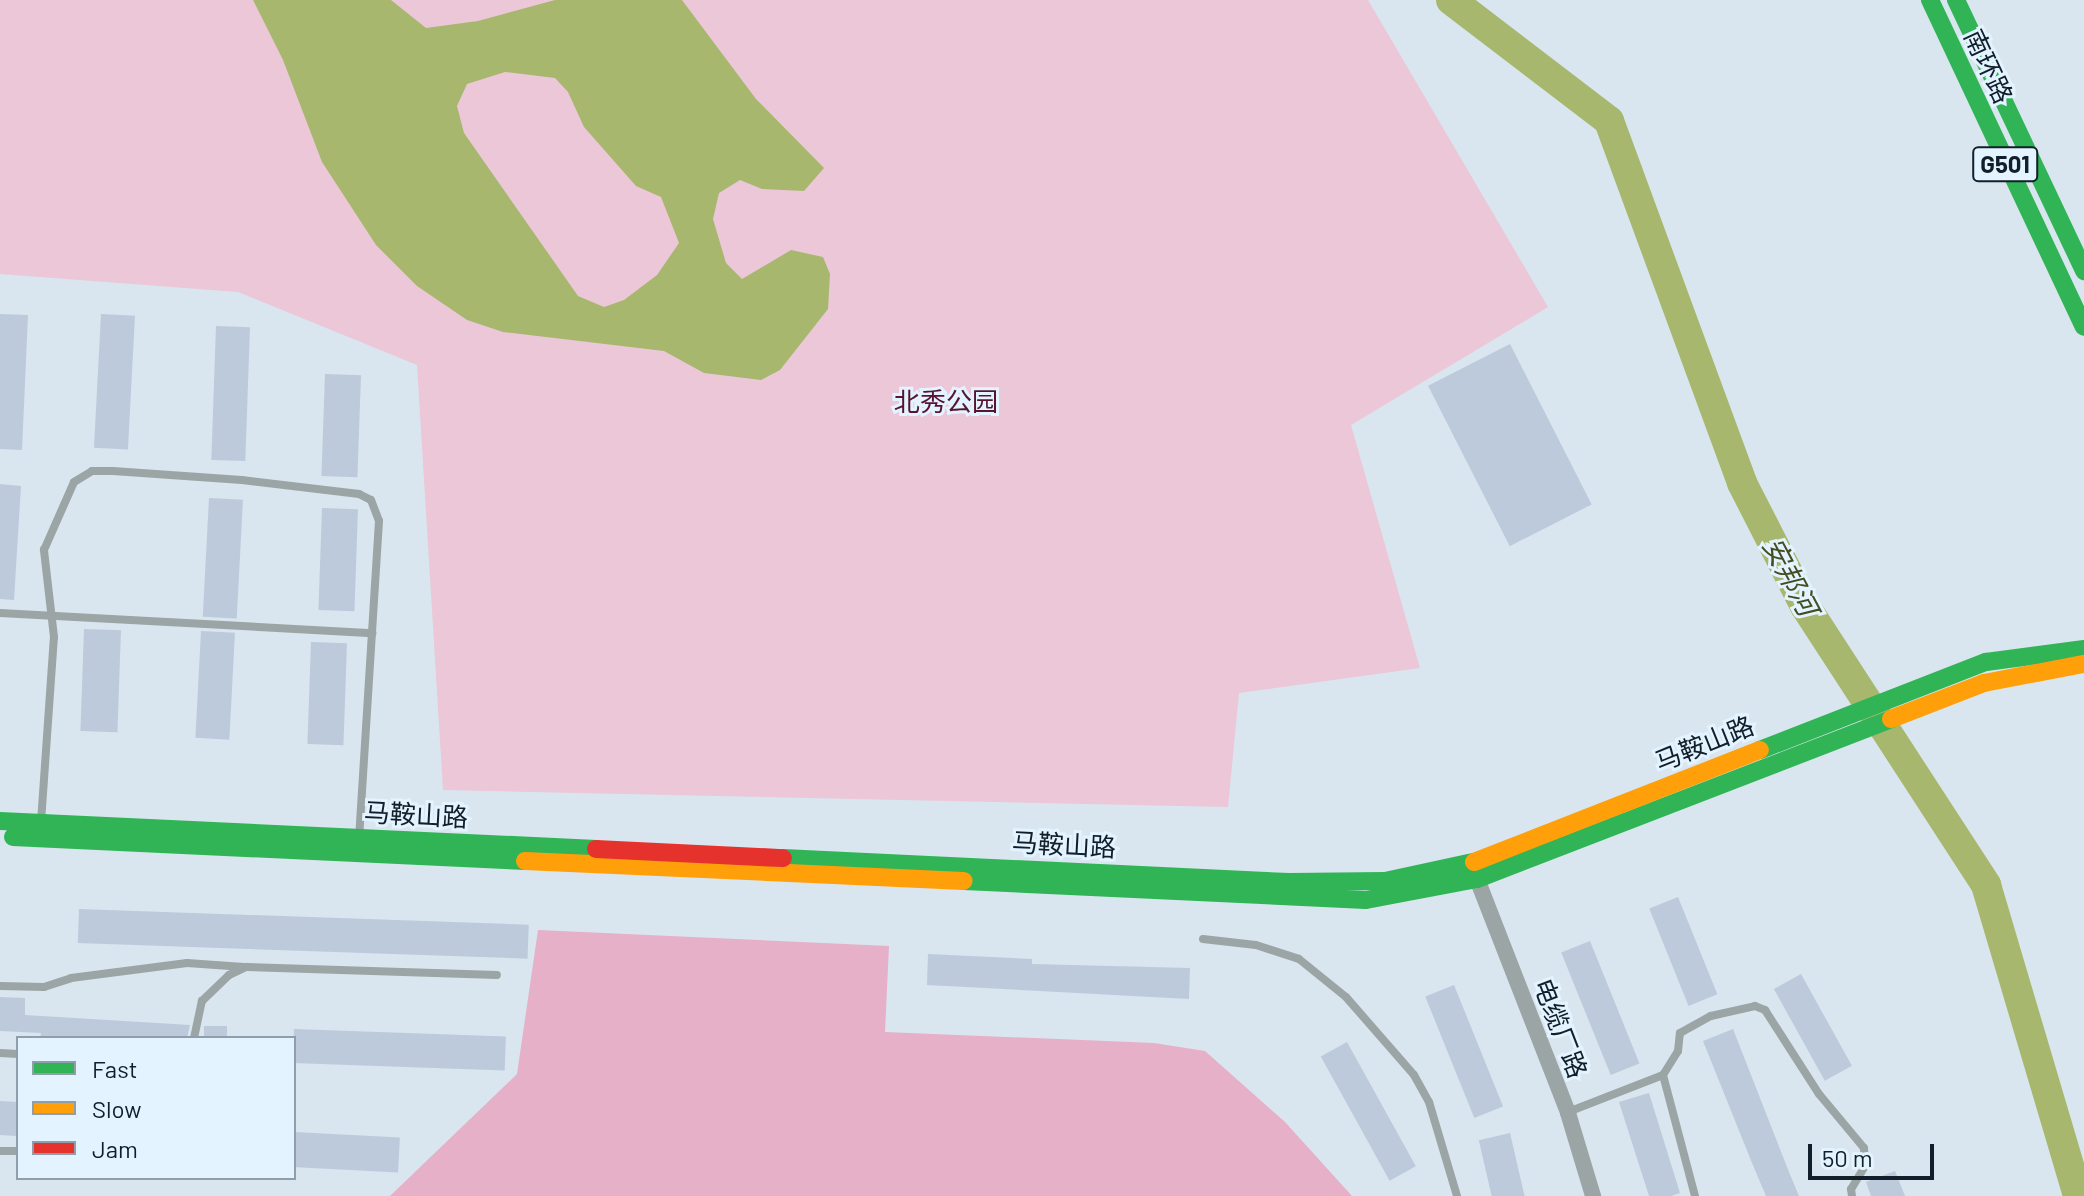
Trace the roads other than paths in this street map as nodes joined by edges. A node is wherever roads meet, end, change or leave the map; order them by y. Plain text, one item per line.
1 (1930, 0) edge
2 (1956, 0) edge
3 (2084, 271) edge
4 (2084, 327) edge
5 (0, 613) edge
6 (51, 616) junction
7 (372, 633) junction
8 (2084, 649) edge
9 (2084, 664) edge
10 (1925, 695) junction
11 (0, 821) edge
12 (41, 823) junction
13 (0, 836) edge
14 (359, 838) junction
15 (1477, 879) junction
16 (1203, 939) dead end
17 (246, 967) junction
18 (497, 975) dead end
19 (0, 986) edge
20 (194, 1036) edge
21 (1663, 1075) junction
22 (1568, 1113) junction
23 (1457, 1196) edge
24 (1593, 1196) edge
25 (1695, 1196) edge
26 (1852, 1196) edge

1 - 4 main road, 南环路 / G501
2 - 3 main road, 南环路 / G501
5 - 6 lane
6 - 7 lane
6 - 7 lane
6 - 12 lane
7 - 14 lane
8 - 10 main road, 马鞍山路
9 - 10 main road, 马鞍山路
10 - 14 main road, 马鞍山路
10 - 15 main road, 马鞍山路
11 - 12 main road, 马鞍山路
12 - 14 main road, 马鞍山路
13 - 15 main road, 马鞍山路
15 - 22 street, 电缆厂路
16 - 23 lane
17 - 18 lane
17 - 19 lane
17 - 20 lane
21 - 22 lane
21 - 25 lane
21 - 26 lane
22 - 24 street, 电缆厂路

